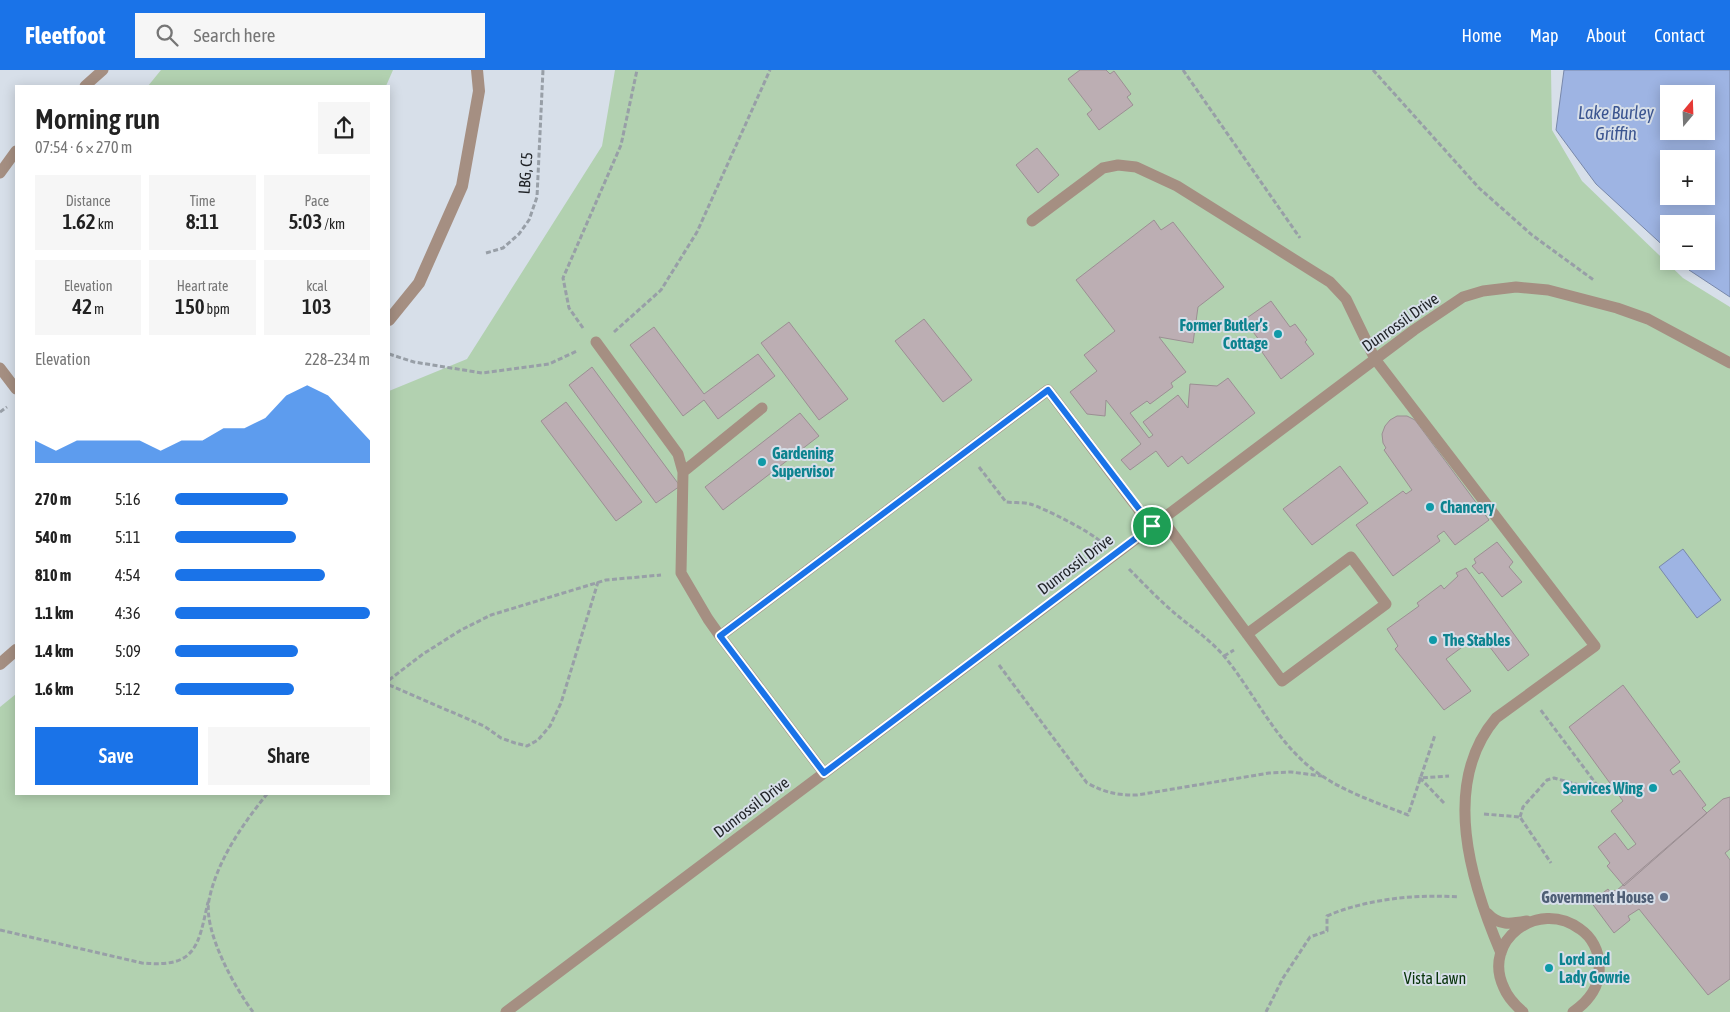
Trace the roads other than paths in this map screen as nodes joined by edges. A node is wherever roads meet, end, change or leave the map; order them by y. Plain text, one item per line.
1 (103, 70) edge
2 (477, 70) edge
3 (86, 85) edge
4 (15, 152) edge
5 (0, 173) edge
6 (1032, 221) dead end
7 (390, 319) edge
8 (596, 342) road end
9 (1375, 359) junction
10 (1730, 363) edge
11 (0, 368) edge
12 (15, 387) edge
13 (762, 408) dead end
14 (683, 472) junction
15 (1157, 523) junction
16 (1247, 634) junction
17 (720, 636) junction
18 (15, 651) edge
19 (0, 664) edge
20 (824, 773) junction
21 (1486, 911) junction
22 (1533, 920) junction
23 (1501, 953) junction
24 (1592, 995) junction
25 (1522, 1010) edge
26 (506, 1012) edge
27 (1573, 1012) edge
28 (1583, 1012) edge

1 - 3 lane
2 - 7 street
4 - 5 lane
6 - 9 lane
8 - 14 lane
9 - 10 lane, Dunrossil Drive
9 - 15 lane, Dunrossil Drive
9 - 21 lane
11 - 12 lane
13 - 14 lane
14 - 17 lane
15 - 16 lane
15 - 17 lane
15 - 20 lane, Dunrossil Drive
16 - 16 lane
17 - 20 lane
18 - 19 street
20 - 26 lane, Dunrossil Drive
21 - 22 lane
21 - 23 lane
22 - 23 lane
22 - 24 lane
23 - 25 lane
24 - 27 lane
24 - 28 lane

